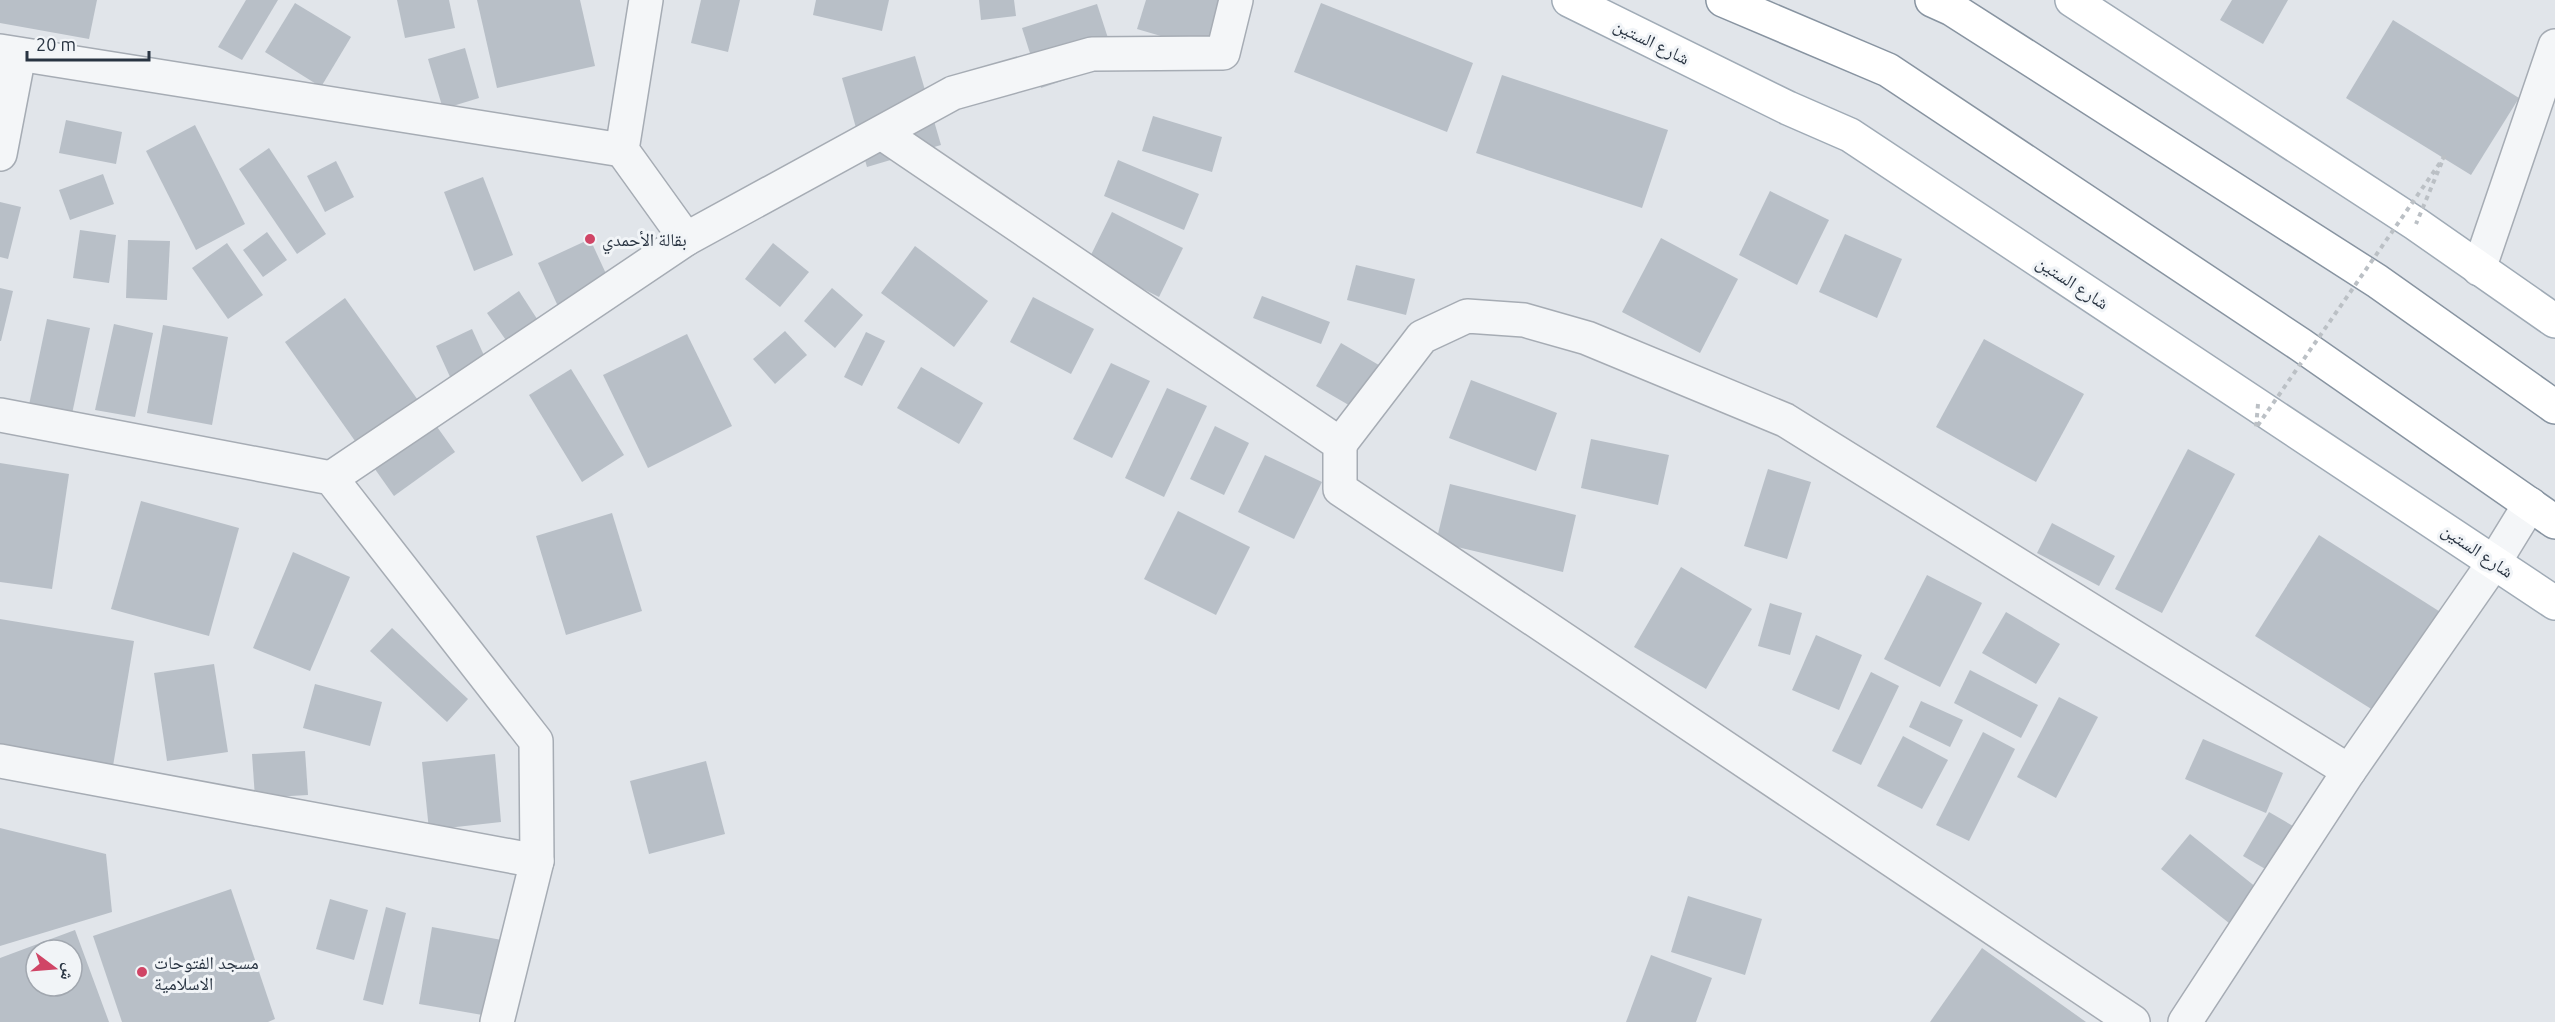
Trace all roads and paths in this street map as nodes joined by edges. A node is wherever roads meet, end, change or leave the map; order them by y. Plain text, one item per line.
1 (646, 0) edge
2 (1236, 0) edge
3 (1569, 0) edge
4 (1723, 0) edge
5 (1932, 0) edge
6 (2072, 0) edge
7 (2554, 52) edge
8 (9, 53) edge
9 (882, 134) junction
10 (621, 150) junction
11 (0, 154) edge
12 (2416, 224) junction
13 (686, 239) junction
14 (2479, 269) junction
15 (2555, 321) edge
16 (2258, 404) junction
17 (2555, 407) edge
18 (0, 415) edge
19 (1340, 444) junction
20 (332, 478) junction
21 (2542, 513) edge
22 (2495, 561) junction
23 (2555, 603) edge
24 (0, 761) edge
25 (2349, 771) junction
26 (537, 861) junction
27 (497, 1022) edge
28 (2133, 1022) edge
29 (2185, 1022) edge

1 - 10 street
2 - 9 street
3 - 16 main road, شارع الستين
4 - 21 main road
5 - 17 main road
6 - 12 main road
7 - 14 street
8 - 10 street
8 - 11 street
9 - 13 street
9 - 19 street
10 - 13 street
12 - 14 main road
12 - 16 path, bridge
13 - 20 street
14 - 15 main road
16 - 22 main road, شارع الستين
18 - 20 street
19 - 25 street
19 - 28 street
20 - 26 street
21 - 22 street
22 - 23 main road, شارع الستين
22 - 25 street
24 - 26 street
25 - 29 street
26 - 27 street

